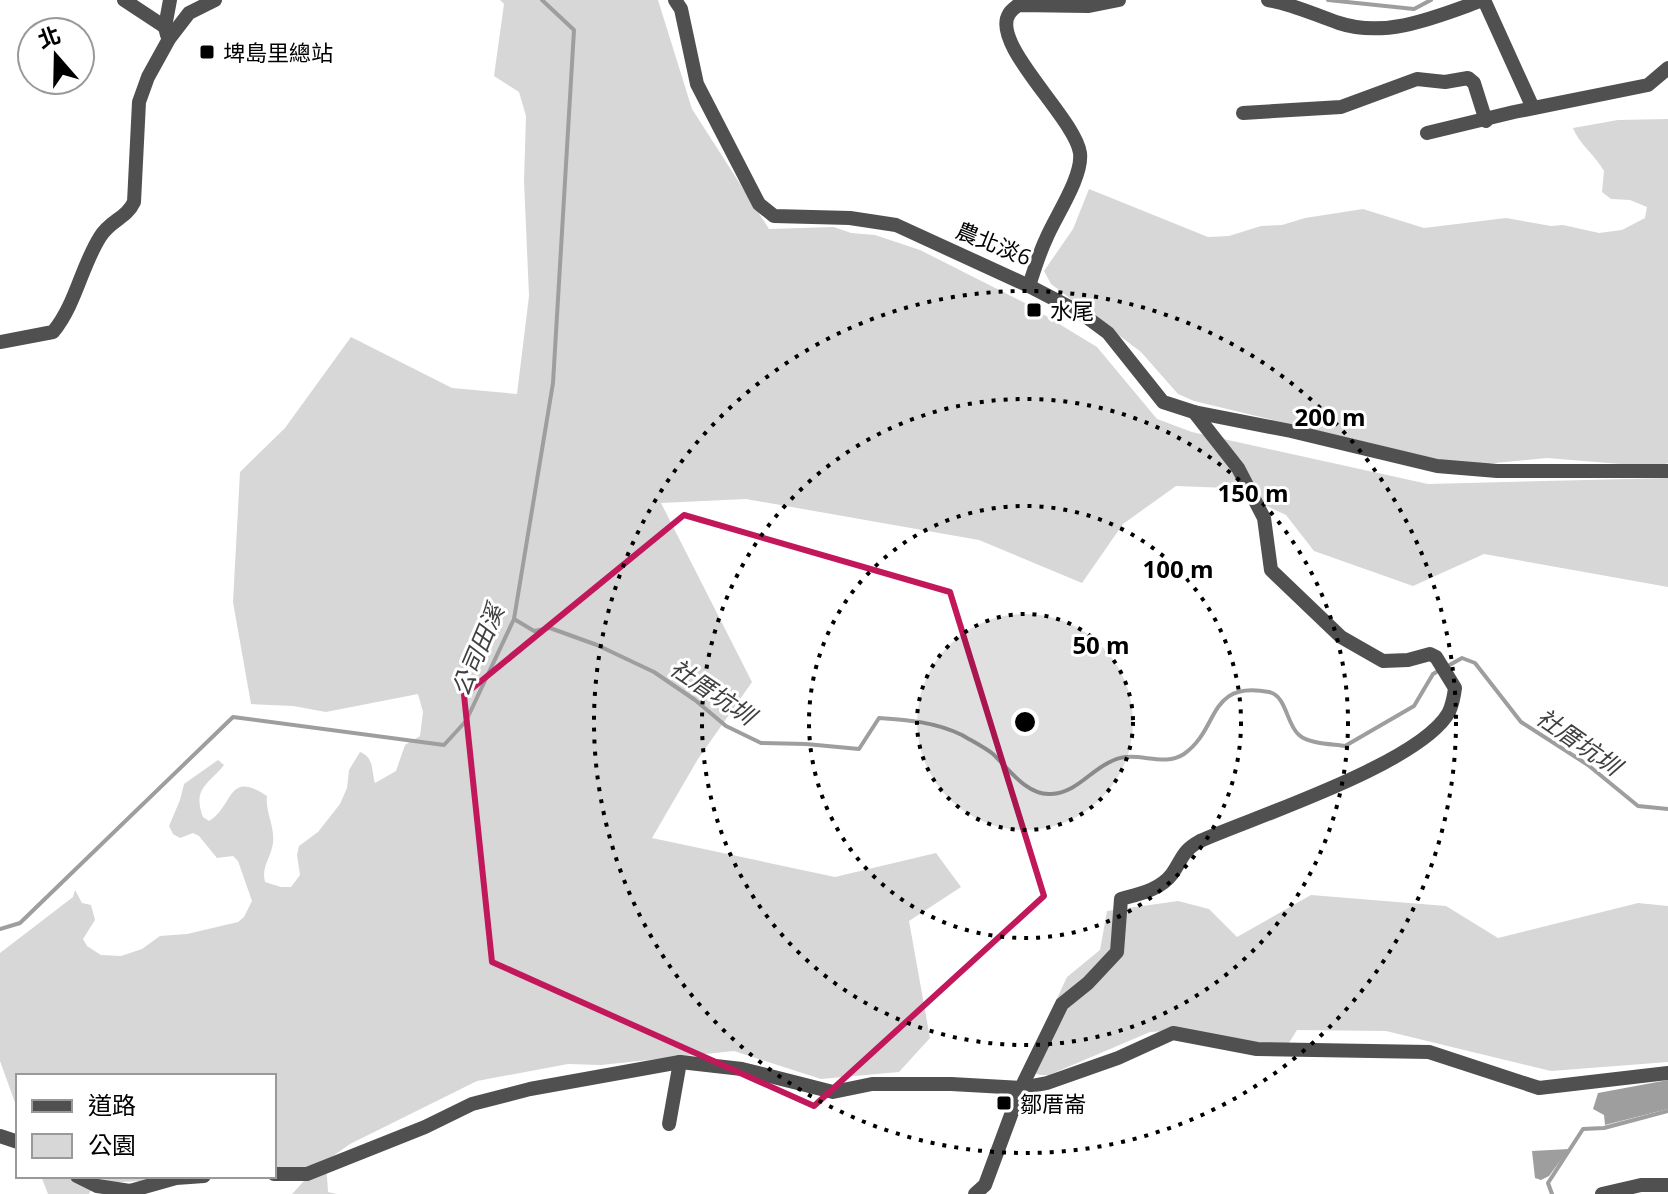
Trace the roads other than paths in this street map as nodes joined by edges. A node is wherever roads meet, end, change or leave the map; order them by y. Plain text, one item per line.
1 (124, 0) edge
2 (170, 0) edge
3 (215, 0) edge
4 (675, 0) edge
5 (1119, 0) edge
6 (1268, 0) edge
7 (1483, 0) edge
8 (167, 33) junction
9 (1668, 68) edge
10 (1533, 108) junction
11 (1243, 113) dead end
12 (1486, 121) junction
13 (1427, 133) dead end
14 (1029, 286) junction
15 (0, 342) edge
16 (1194, 412) junction
17 (1668, 471) edge
18 (680, 1062) junction
19 (1668, 1073) edge
20 (1021, 1088) junction
21 (669, 1124) dead end
22 (276, 1174) edge
23 (81, 1178) edge
24 (176, 1178) edge
25 (1668, 1185) edge
26 (975, 1194) edge
27 (1602, 1194) edge

1 - 8 street
2 - 8 street
3 - 8 street
4 - 14 street, 農北淡6 / 農北淡6
5 - 14 street, 農北淡6 / 農北淡6
6 - 7 street
7 - 10 street
8 - 15 street
9 - 10 street
10 - 12 street
11 - 12 street
12 - 13 street
14 - 16 street
16 - 17 street
16 - 20 street
18 - 20 street
18 - 21 street
18 - 22 street
19 - 20 street
20 - 26 street
23 - 24 street
25 - 27 street

